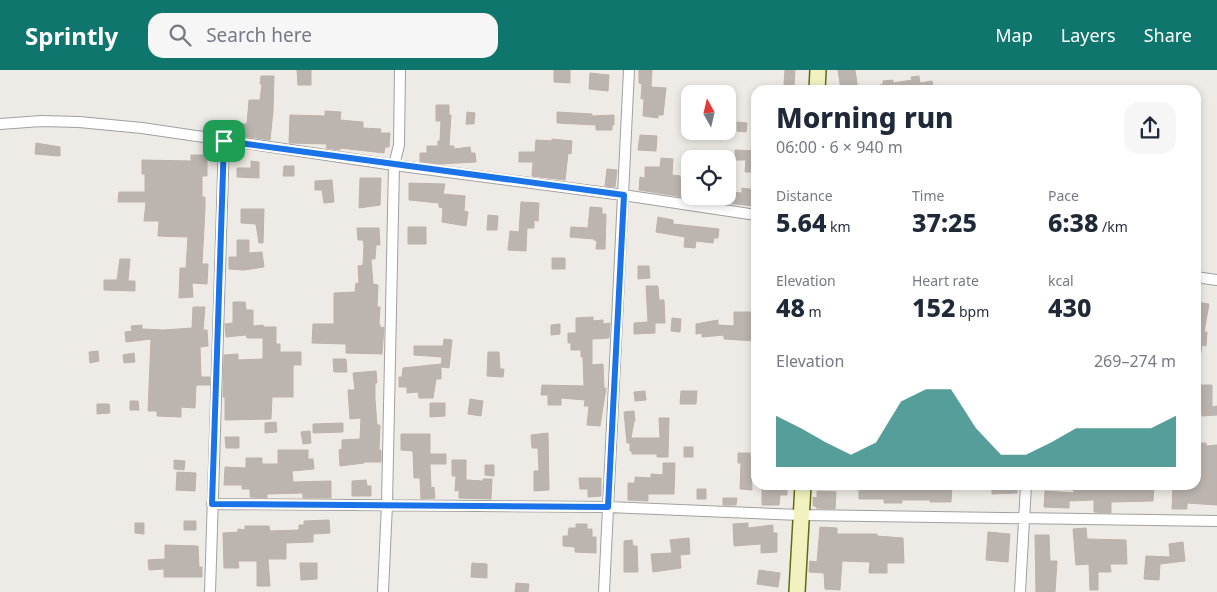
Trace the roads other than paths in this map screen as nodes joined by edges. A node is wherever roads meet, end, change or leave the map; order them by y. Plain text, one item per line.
1 (400, 70) edge
2 (629, 70) edge
3 (818, 70) edge
4 (817, 85) edge
5 (0, 124) edge
6 (224, 141) junction
7 (394, 165) junction
8 (624, 195) junction
9 (751, 215) edge
10 (1201, 278) edge
11 (1217, 280) edge
12 (803, 490) edge
13 (1026, 490) edge
14 (212, 504) junction
15 (387, 504) junction
16 (608, 507) junction
17 (802, 515) junction
18 (1024, 518) junction
19 (1217, 521) edge
20 (210, 592) edge
21 (383, 592) edge
22 (604, 592) edge
23 (797, 592) edge
24 (1020, 592) edge

1 - 7 street
2 - 8 street
3 - 4 main road
5 - 6 street
6 - 7 street
6 - 14 street
7 - 8 street
7 - 15 street
8 - 9 street
8 - 16 street
10 - 11 street
12 - 17 main road
13 - 18 street
14 - 15 street
14 - 20 street
15 - 16 street
15 - 21 street
16 - 17 street
16 - 22 street
17 - 18 street
17 - 23 main road
18 - 19 street
18 - 24 street

